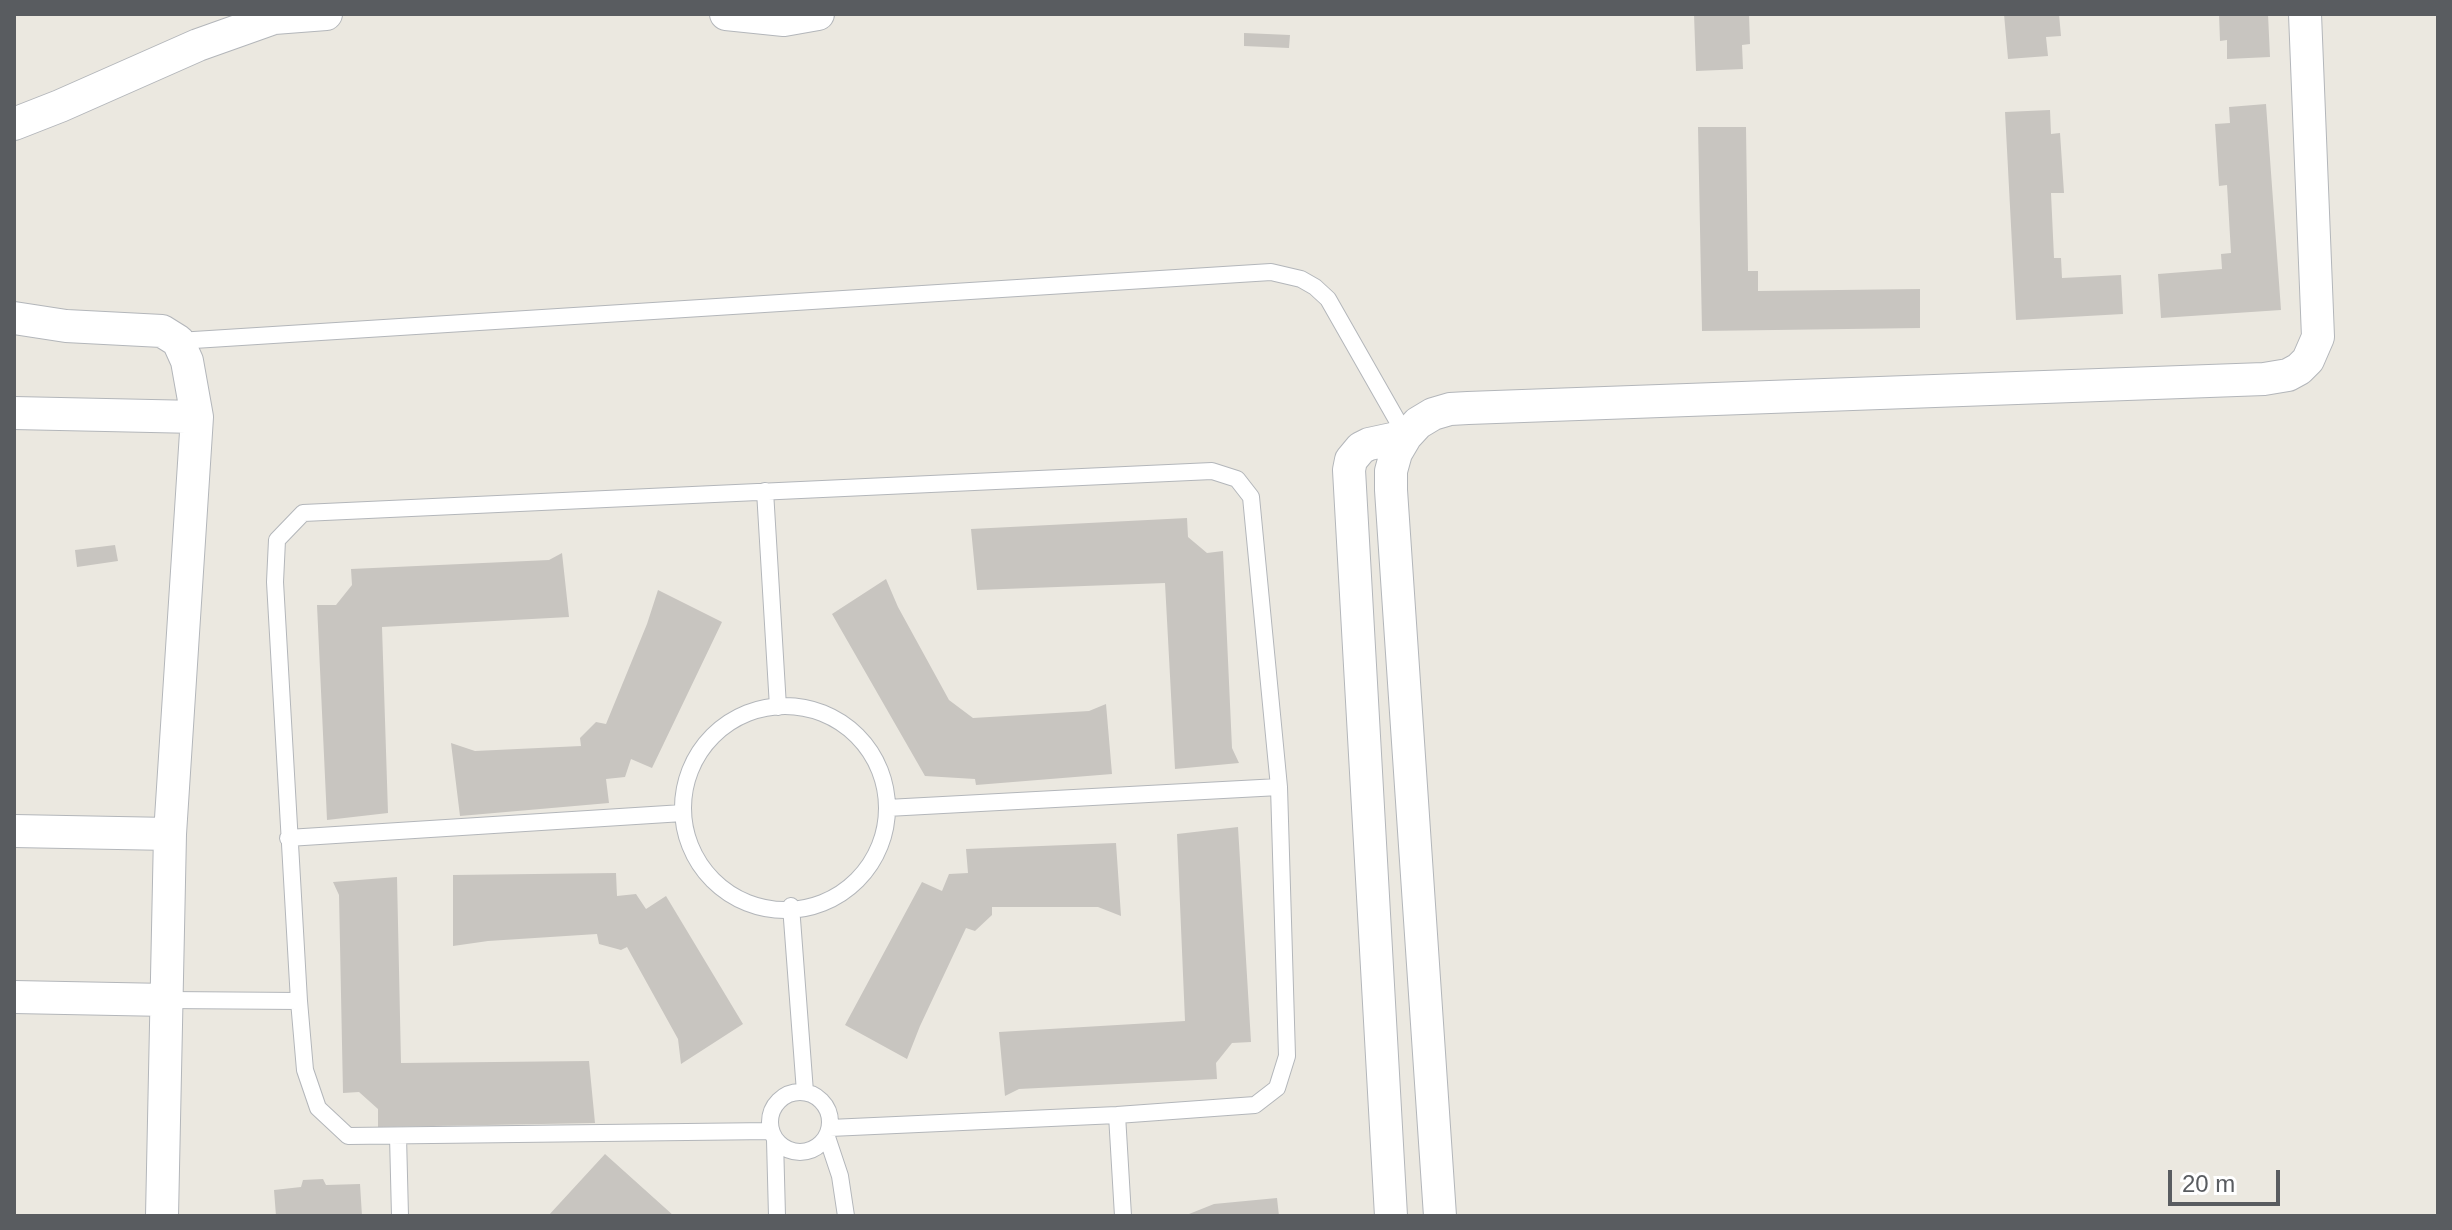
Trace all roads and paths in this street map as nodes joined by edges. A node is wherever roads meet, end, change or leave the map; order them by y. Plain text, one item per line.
1 (326, 14) edge
2 (726, 14) edge
3 (818, 14) edge
4 (2305, 14) edge
5 (14, 124) edge
6 (14, 318) edge
7 (178, 341) junction
8 (14, 413) edge
9 (197, 417) junction
10 (1406, 436) junction
11 (765, 491) junction
12 (778, 707) junction
13 (1279, 787) junction
14 (887, 808) junction
15 (683, 813) junction
16 (14, 831) edge
17 (170, 834) junction
18 (288, 838) junction
19 (791, 906) junction
20 (14, 997) edge
21 (167, 1000) junction
22 (299, 1001) junction
23 (805, 1092) junction
24 (1117, 1115) junction
25 (829, 1132) junction
26 (398, 1136) junction
27 (773, 1136) junction
28 (162, 1216) edge
29 (400, 1216) edge
30 (777, 1216) edge
31 (846, 1216) edge
32 (1123, 1216) edge
33 (1391, 1216) edge
34 (1440, 1216) edge

1 - 5 street
2 - 3 street
4 - 10 street
6 - 7 street
7 - 9 street
7 - 10 lane
8 - 9 street
9 - 17 street
10 - 33 street
10 - 34 street
11 - 12 lane
11 - 13 lane
11 - 18 lane
12 - 14 lane
12 - 15 lane
13 - 14 lane
13 - 24 lane
14 - 19 lane
15 - 18 lane
15 - 19 lane
16 - 17 street
17 - 21 street
18 - 22 lane
19 - 23 lane
20 - 21 street
21 - 22 lane
21 - 28 street
22 - 26 lane
23 - 25 lane
23 - 27 lane
24 - 25 lane
24 - 32 lane
25 - 27 lane
25 - 31 lane
26 - 27 lane
26 - 29 lane
27 - 30 lane

